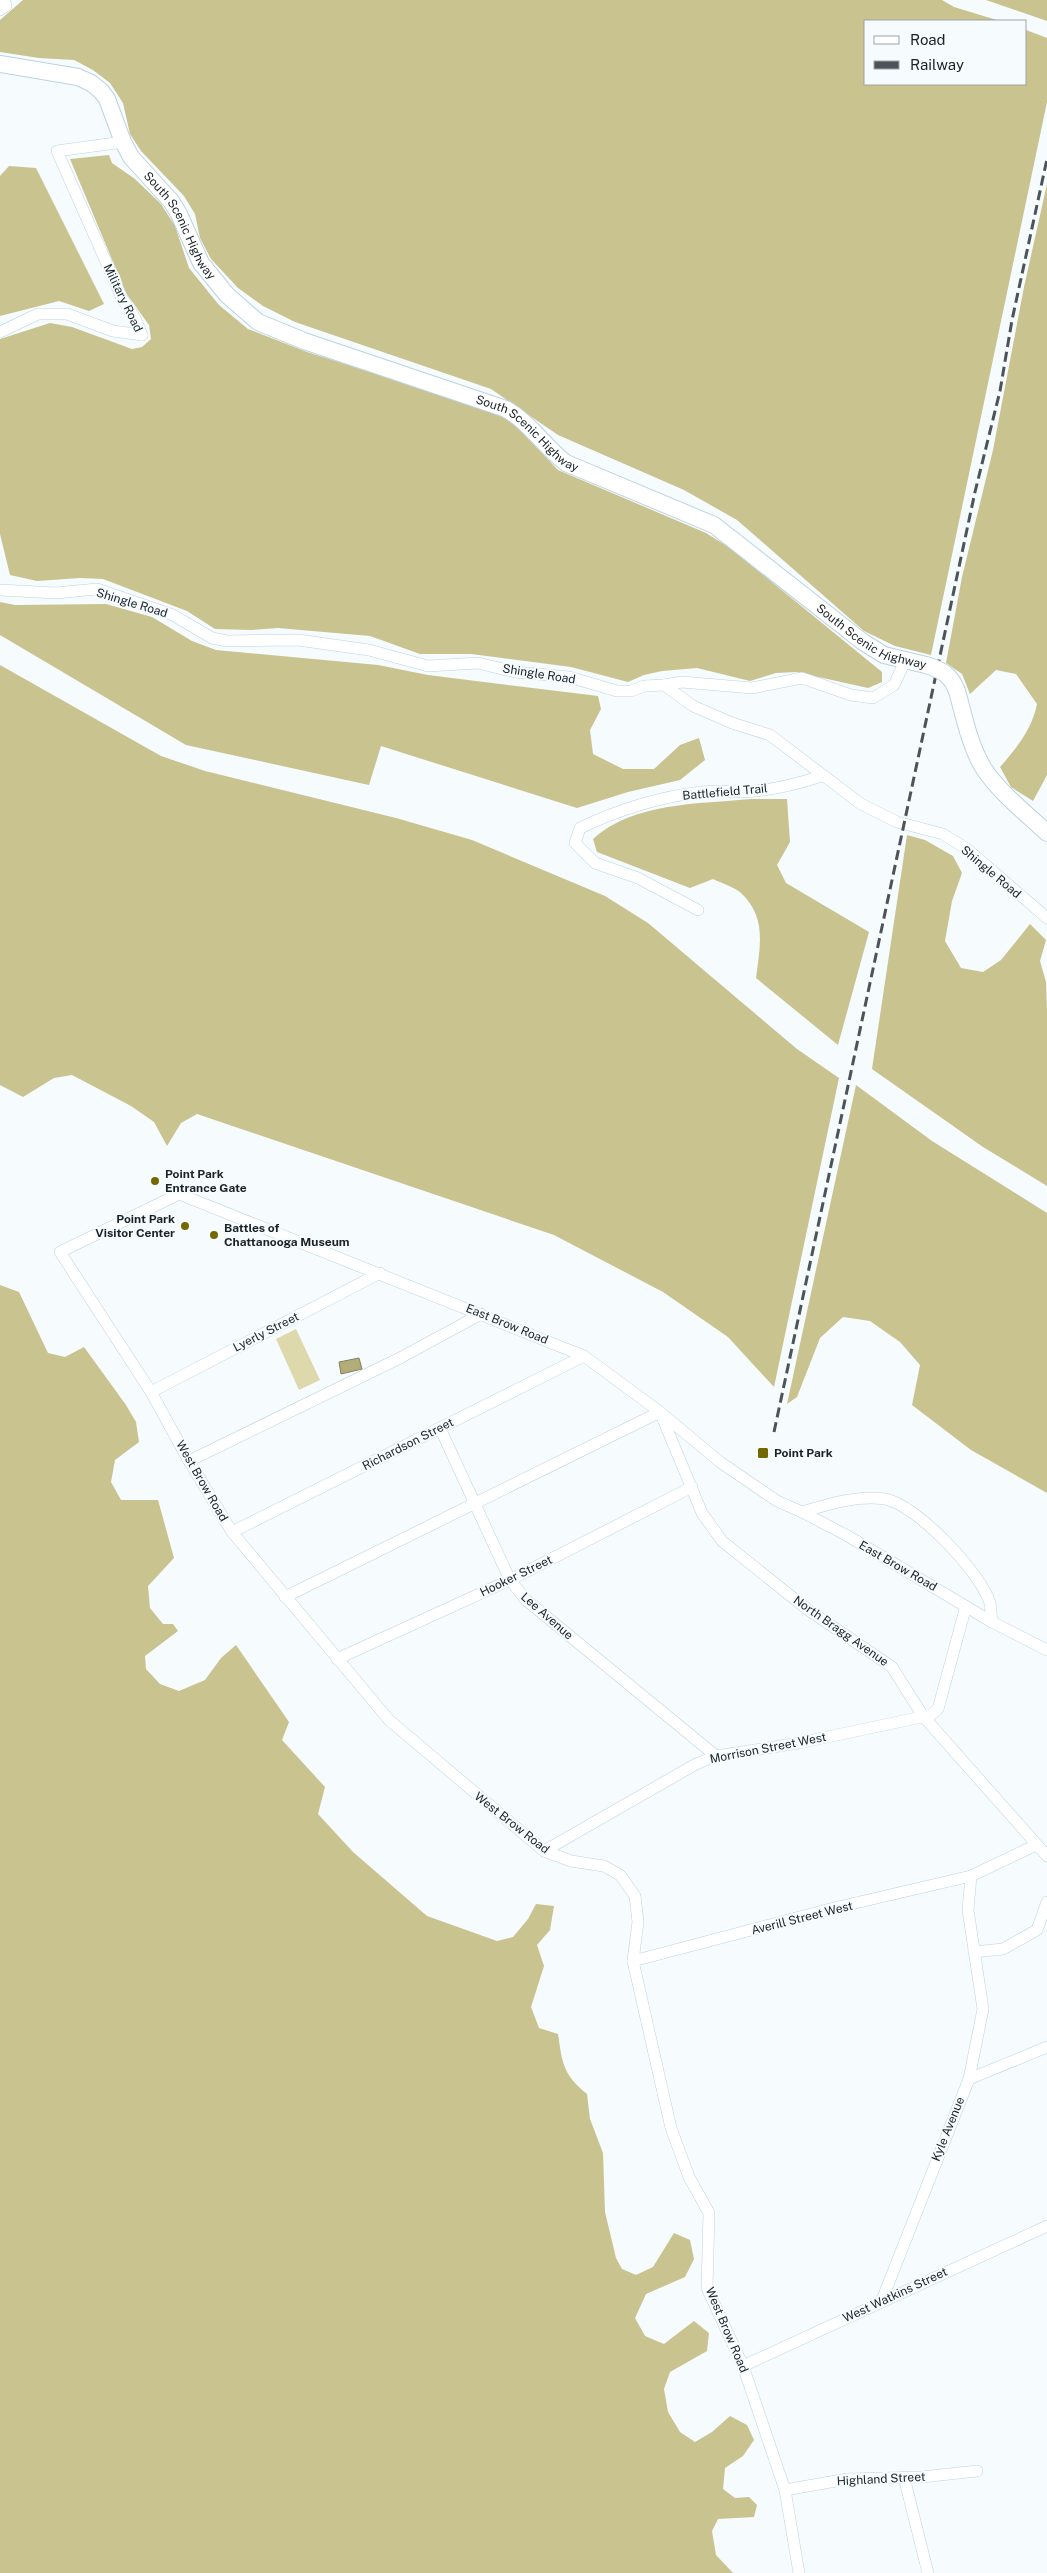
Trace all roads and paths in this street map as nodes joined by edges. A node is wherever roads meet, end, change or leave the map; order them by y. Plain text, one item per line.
1 (4, 0) edge
2 (0, 10) edge
3 (0, 64) edge
4 (123, 142) junction
5 (0, 332) edge
6 (1, 587) edge
7 (905, 661) junction
8 (664, 685) junction
9 (822, 776) junction
10 (1047, 833) edge
11 (698, 910) dead end
12 (1047, 918) edge
13 (60, 1252) joint
14 (380, 1273) junction
15 (481, 1314) junction
16 (584, 1356) junction
17 (151, 1392) junction
18 (660, 1412) junction
19 (440, 1428) junction
20 (188, 1460) junction
21 (692, 1487) junction
22 (473, 1503) junction
23 (802, 1512) junction
24 (232, 1532) junction
25 (510, 1580) junction
26 (286, 1596) junction
27 (966, 1606) junction
28 (992, 1622) junction
29 (1047, 1650) edge
30 (337, 1659) junction
31 (923, 1716) junction
32 (716, 1756) junction
33 (1036, 1845) junction
34 (544, 1851) junction
35 (1047, 1856) edge
36 (971, 1876) junction
37 (1047, 1902) edge
38 (974, 1952) junction
39 (633, 1960) junction
40 (1047, 2047) edge
41 (969, 2079) junction
42 (1047, 2226) edge
43 (882, 2300) junction
44 (743, 2366) junction
45 (977, 2471) dead end
46 (904, 2477) junction
47 (785, 2490) junction
48 (799, 2573) edge
49 (928, 2573) edge

1 - 2 street
3 - 4 main road, South Scenic Highway
4 - 5 street, Military Road
4 - 7 main road, South Scenic Highway
6 - 8 street, Shingle Road
7 - 8 street
7 - 10 main road, South Scenic Highway, bridge
8 - 9 street, Shingle Road
9 - 11 street, Battlefield Trail
9 - 12 street, Shingle Road
13 - 14 street, East Brow Road
13 - 17 street, West Brow Road
14 - 15 street, East Brow Road
14 - 17 street, Lyerly Street
15 - 16 street, East Brow Road
15 - 20 street
16 - 18 street, East Brow Road
16 - 19 street, Richardson Street
17 - 20 street, West Brow Road
18 - 21 street, North Bragg Avenue
18 - 22 street
18 - 23 street, East Brow Road
19 - 22 street, Lee Avenue
19 - 24 street, Richardson Street
20 - 24 street, West Brow Road
21 - 25 street, Hooker Street
21 - 31 street, North Bragg Avenue
22 - 25 street, Lee Avenue
22 - 26 street
23 - 27 street, East Brow Road
23 - 28 street
24 - 26 street, West Brow Road
25 - 30 street, Hooker Street
25 - 32 street, Lee Avenue
26 - 30 street, West Brow Road
27 - 28 street, East Brow Road
27 - 31 street
28 - 29 street, East Brow Road
30 - 34 street, West Brow Road
31 - 32 street, Morrison Street West
31 - 33 street, North Bragg Avenue
32 - 34 street, Morrison Street West
33 - 35 street, North Bragg Avenue
33 - 36 street, Averill Street West
34 - 39 street, West Brow Road
36 - 38 street, Kyle Avenue
36 - 39 street, Averill Street West
37 - 38 street
38 - 41 street, Kyle Avenue
39 - 44 street, West Brow Road
40 - 41 street
41 - 43 street, Kyle Avenue
42 - 43 street, West Watkins Street
43 - 44 street, West Watkins Street
44 - 47 street, West Brow Road
45 - 46 street, Highland Street
46 - 47 street, Highland Street
46 - 49 street
47 - 48 street, West Brow Road

